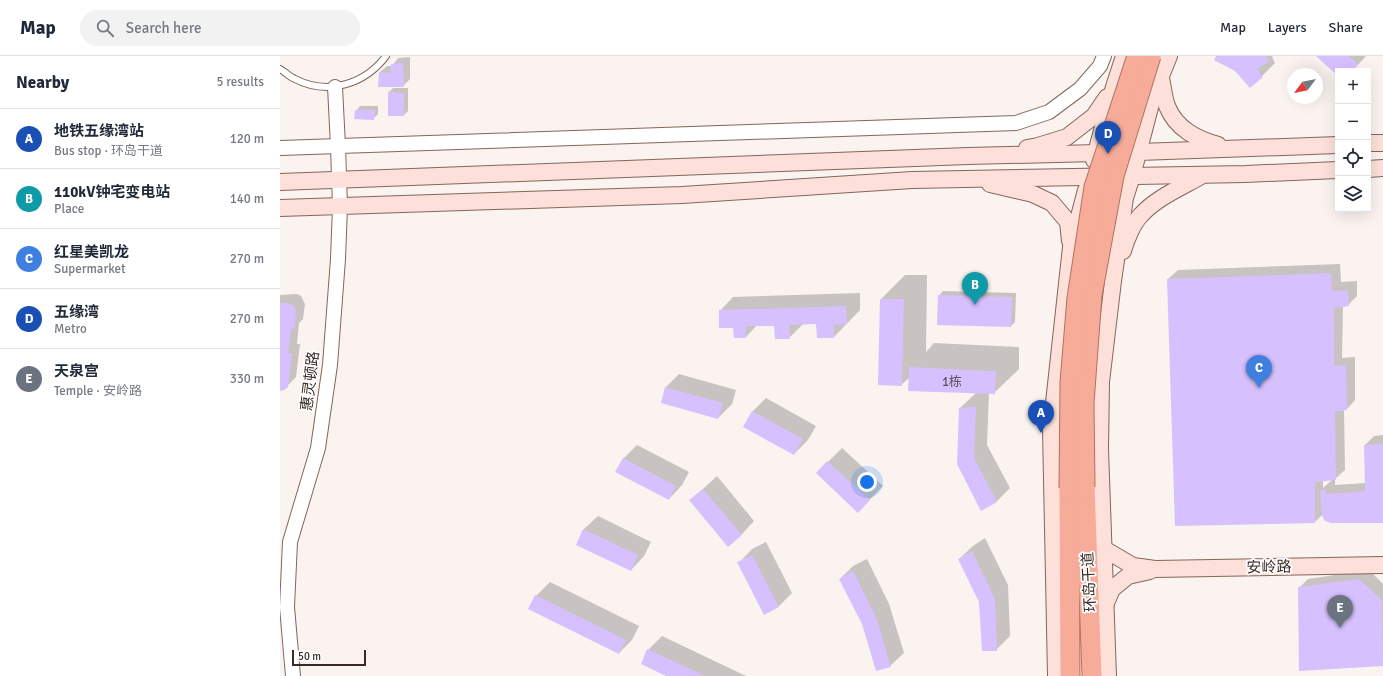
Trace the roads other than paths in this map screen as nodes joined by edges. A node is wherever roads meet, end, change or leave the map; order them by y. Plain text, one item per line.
1 (386, 56) edge
2 (1104, 56) edge
3 (1124, 56) edge
4 (1137, 56) edge
5 (1151, 56) edge
6 (1169, 56) edge
7 (280, 69) edge
8 (1160, 78) junction
9 (335, 87) junction
10 (1114, 88) junction
11 (1383, 143) edge
12 (1371, 144) edge
13 (1335, 145) edge
14 (338, 146) junction
15 (280, 148) edge
16 (1231, 149) junction
17 (1139, 152) junction
18 (1096, 153) junction
19 (968, 156) junction
20 (1383, 168) edge
21 (1371, 169) edge
22 (1335, 170) edge
23 (1204, 174) junction
24 (1132, 176) junction
25 (961, 178) junction
26 (1090, 178) junction
27 (339, 181) junction
28 (280, 182) edge
29 (340, 207) junction
30 (280, 208) edge
31 (1071, 247) junction
32 (1113, 281) junction
33 (1077, 488) junction
34 (1104, 549) junction
35 (1383, 565) edge
36 (1155, 569) junction
37 (1106, 604) junction
38 (293, 676) edge
39 (1056, 676) edge
40 (1070, 676) edge
41 (1092, 676) edge
42 (1108, 676) edge

1 - 9 lane
2 - 14 street
3 - 10 main road
4 - 33 highway, bridge
5 - 33 highway, bridge
6 - 8 main road
7 - 9 lane
8 - 16 main road
8 - 17 main road
9 - 14 street, 惠灵顿路
10 - 18 main road
10 - 19 main road
11 - 12 main road
13 - 16 main road
14 - 15 street
14 - 27 street, 惠灵顿路
16 - 17 main road
17 - 18 main road
17 - 24 main road
18 - 19 main road
18 - 26 main road
19 - 27 main road
20 - 21 main road
22 - 23 main road
23 - 24 main road
23 - 32 main road
24 - 26 main road
24 - 32 main road
25 - 26 main road
25 - 29 main road
25 - 31 main road
26 - 31 main road
27 - 28 main road
27 - 29 street, 惠灵顿路
29 - 30 main road
29 - 38 street, 惠灵顿路
31 - 39 main road
32 - 34 main road
33 - 40 highway, 环岛干道
33 - 41 highway, 环岛干道
34 - 36 main road
34 - 37 main road
35 - 36 main road, 安岭路
36 - 37 main road
37 - 42 main road

